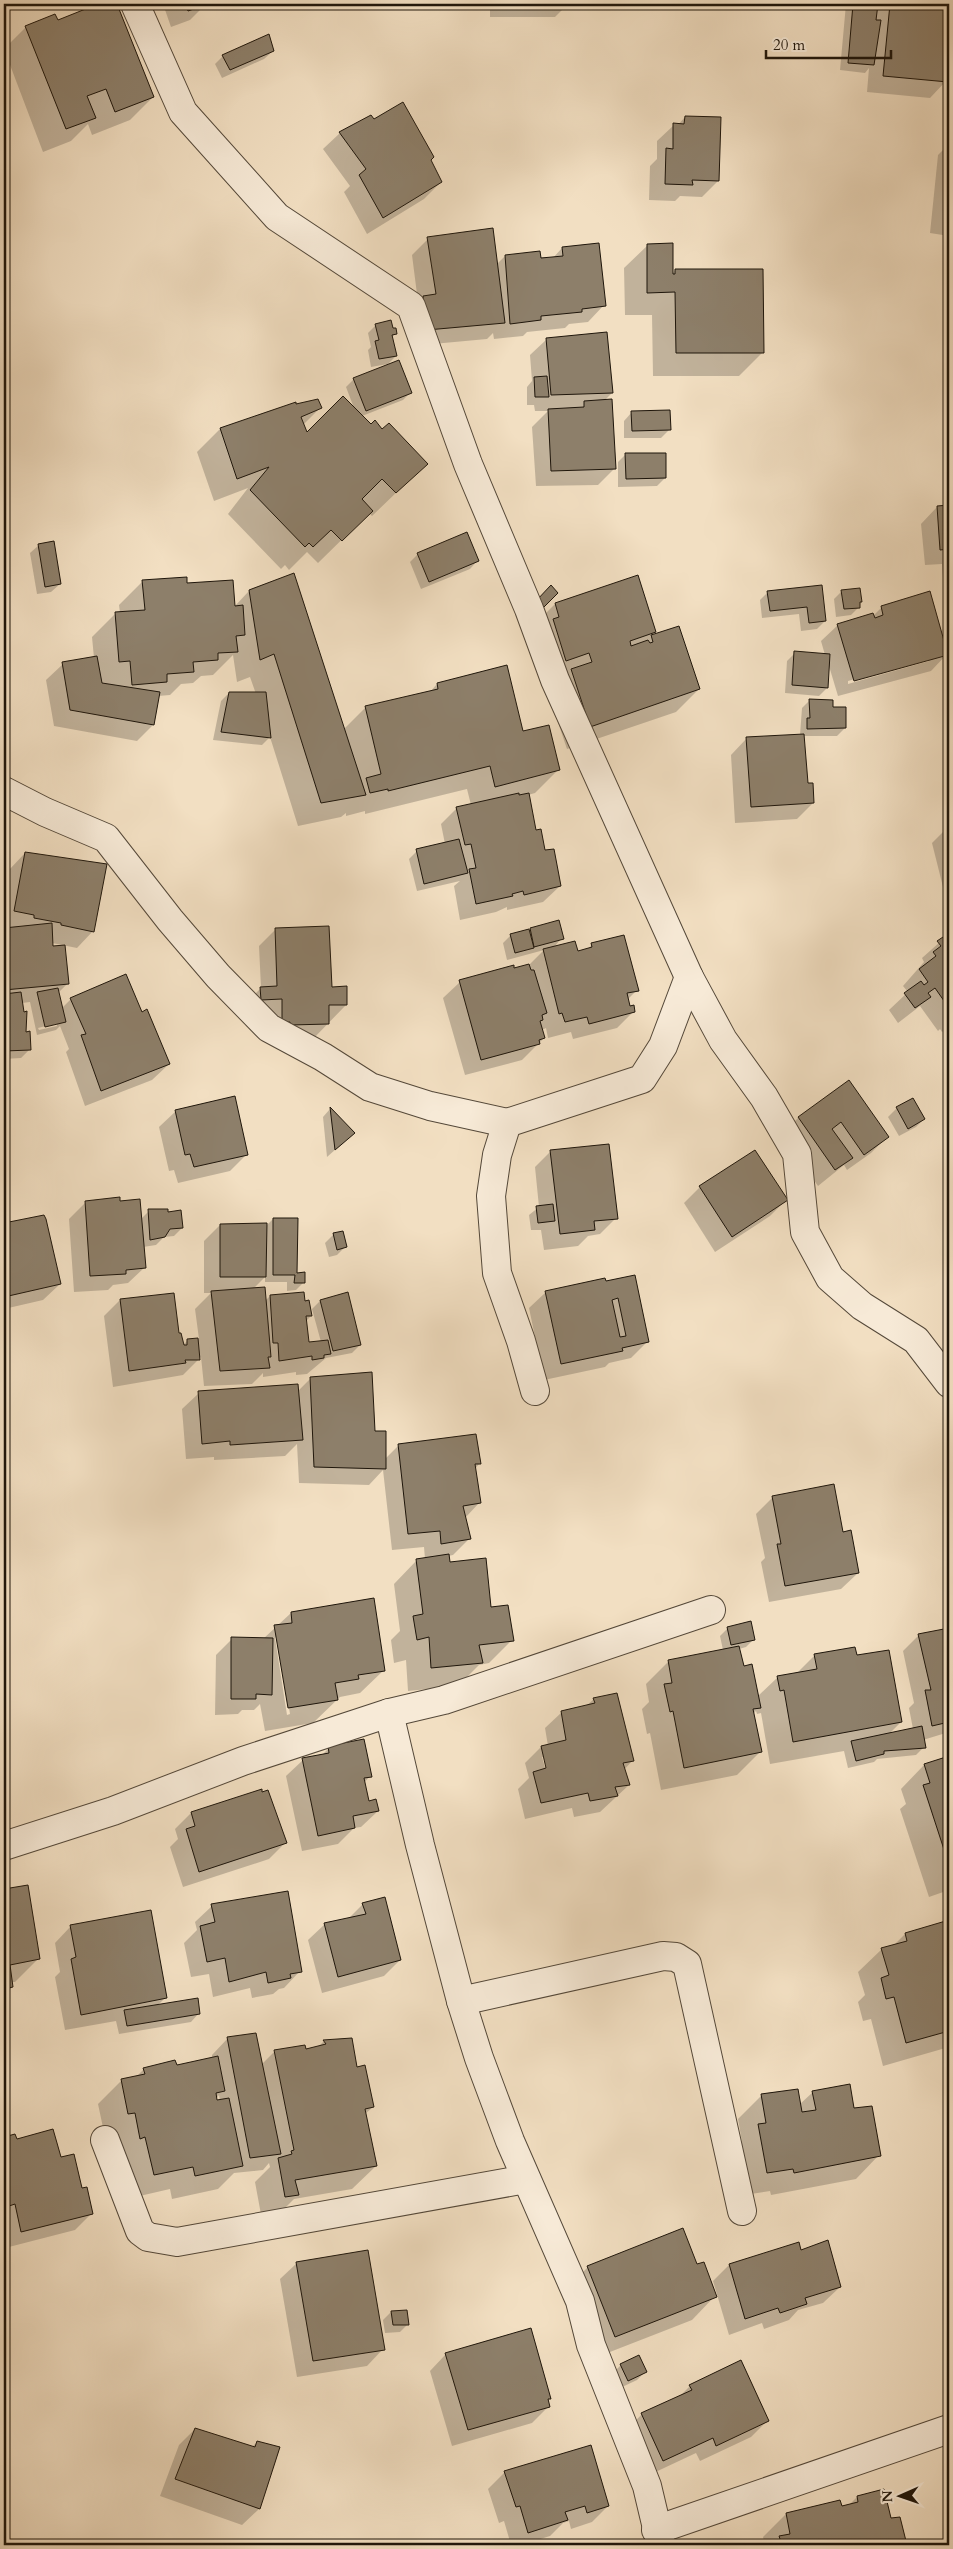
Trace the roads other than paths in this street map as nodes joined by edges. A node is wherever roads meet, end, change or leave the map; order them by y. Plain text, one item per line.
1 (135, 4) edge
2 (4, 791) edge
3 (689, 977) junction
4 (507, 1123) junction
5 (949, 1383) edge
6 (535, 1391) dead end
7 (711, 1610) dead end
8 (389, 1712) junction
9 (4, 1846) edge
10 (461, 2001) junction
11 (105, 2140) dead end
12 (526, 2179) junction
13 (742, 2211) dead end
14 (949, 2429) edge
15 (659, 2538) edge

1 - 3 street
2 - 4 street
3 - 4 street
3 - 5 street
4 - 6 street
7 - 8 street
8 - 9 street
8 - 10 street
10 - 12 street
10 - 13 street
11 - 12 street
12 - 15 street
14 - 15 street

